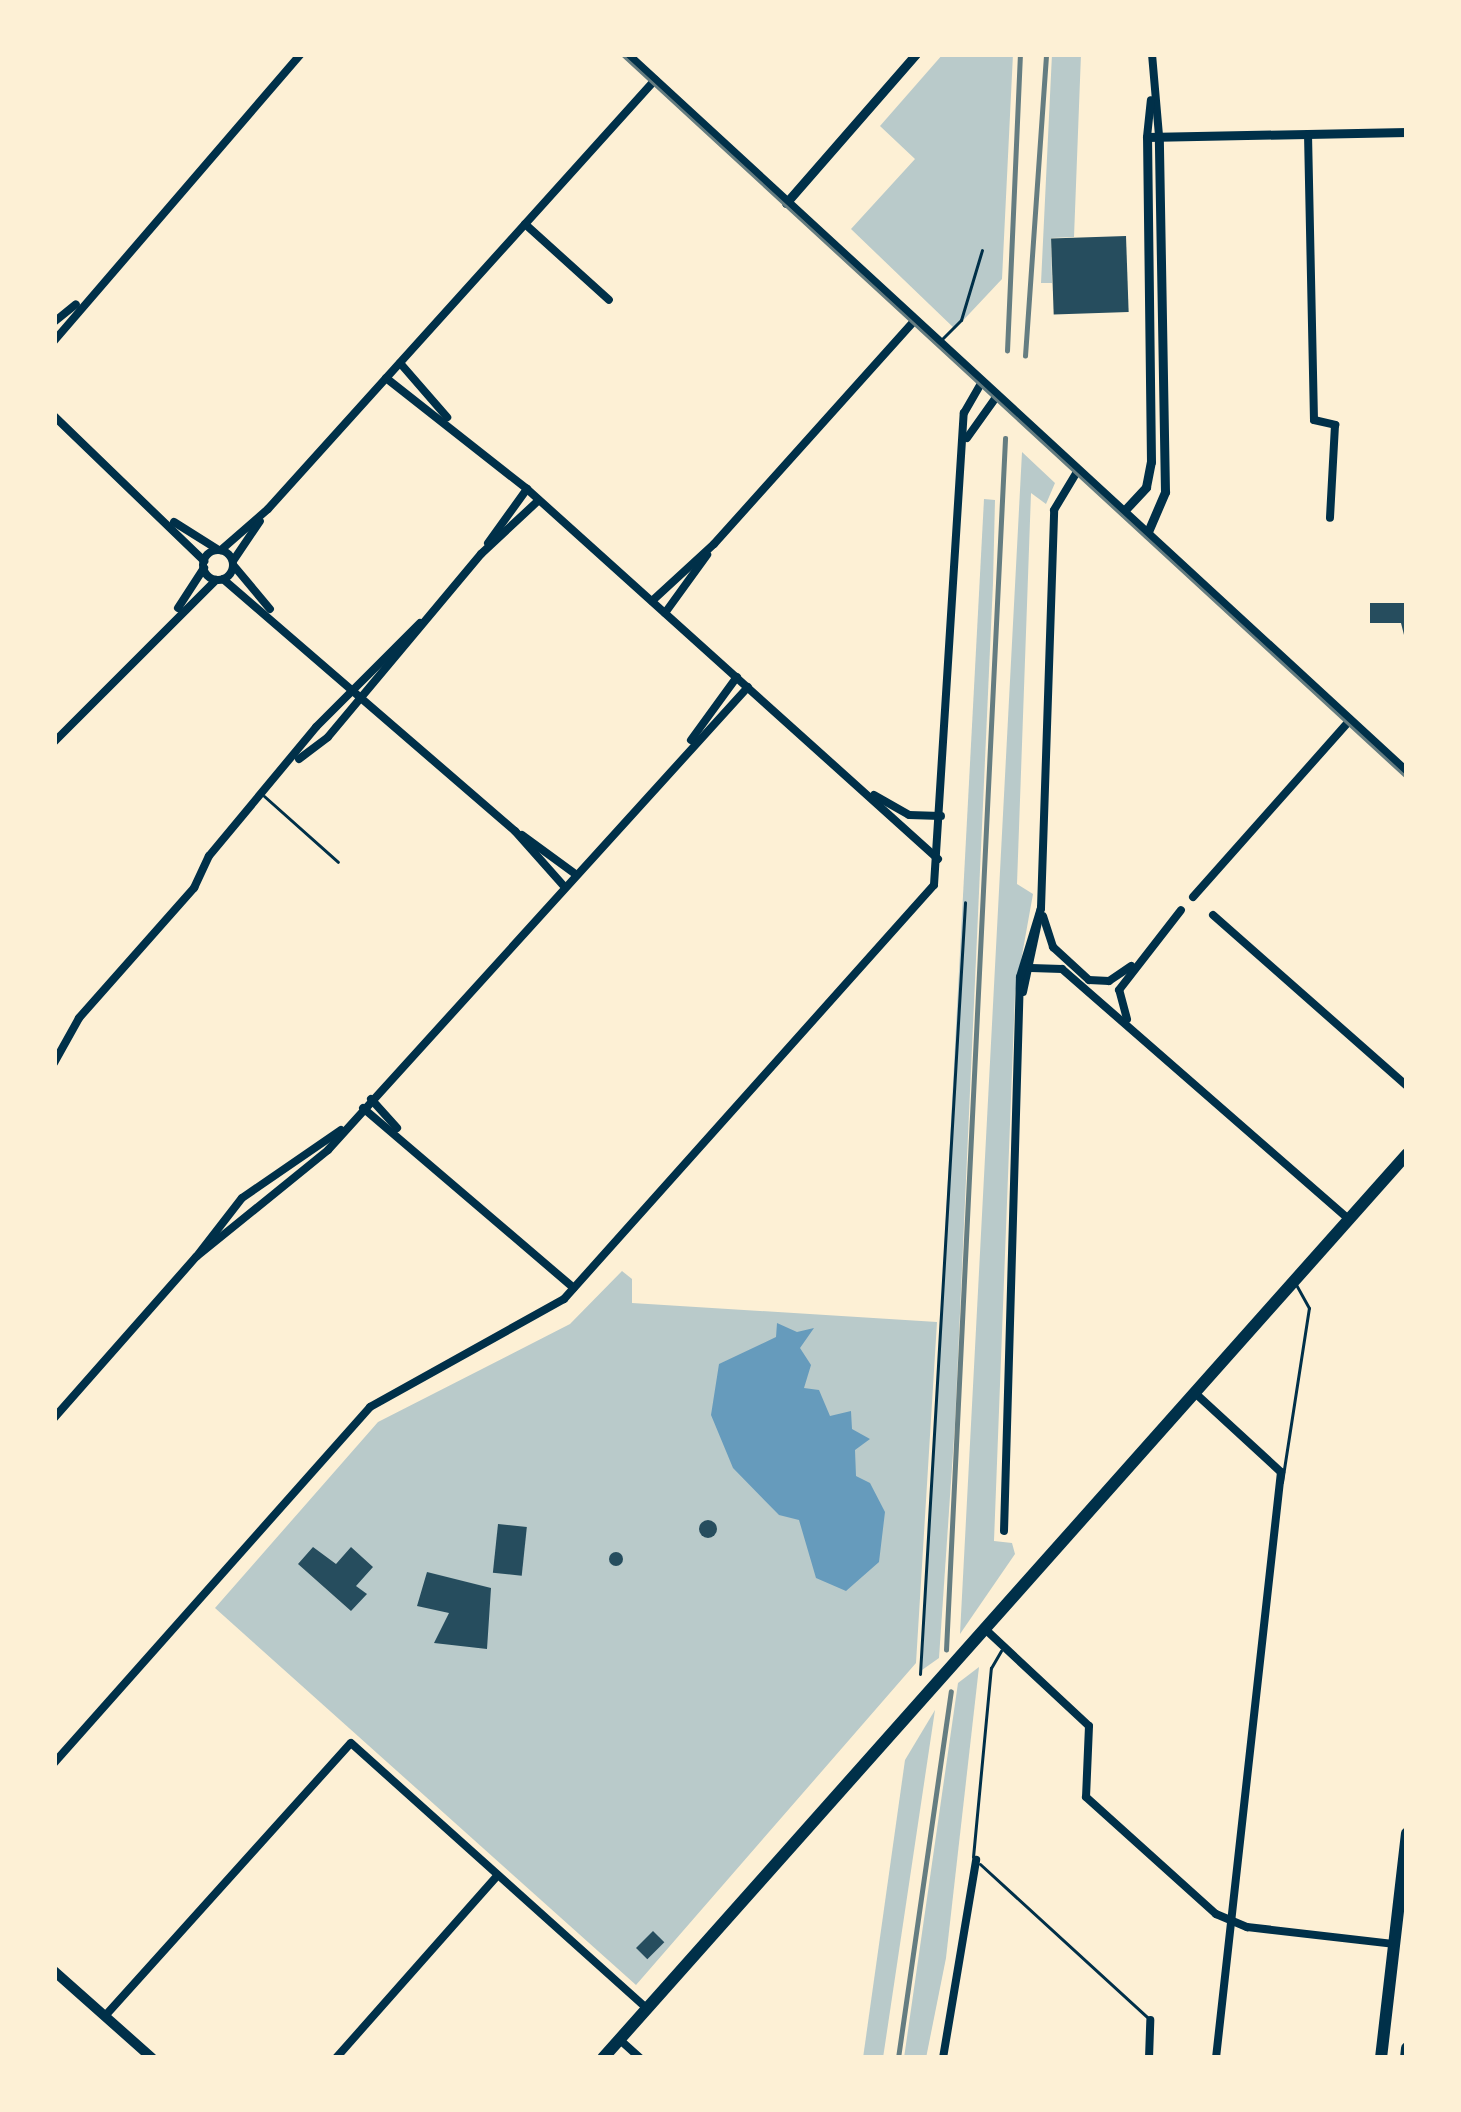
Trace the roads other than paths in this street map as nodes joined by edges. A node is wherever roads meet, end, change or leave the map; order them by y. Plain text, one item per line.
1 (301, 54) edge
2 (626, 54) edge
3 (916, 54) edge
4 (1152, 54) edge
5 (655, 80) junction
6 (1407, 132) edge
7 (1308, 134) junction
8 (1153, 136) junction
9 (786, 202) junction
10 (525, 224) junction
11 (1155, 240) junction
12 (982, 250) dead end
13 (609, 300) dead end
14 (81, 301) junction
15 (915, 320) junction
16 (54, 322) edge
17 (54, 340) edge
18 (939, 342) junction
19 (1163, 352) junction
20 (1150, 353) junction
21 (400, 363) junction
22 (386, 378) junction
23 (982, 382) junction
24 (998, 396) junction
25 (54, 416) edge
26 (456, 427) junction
27 (1151, 439) junction
28 (1165, 439) junction
29 (964, 446) junction
30 (1078, 470) junction
31 (526, 489) junction
32 (539, 500) junction
33 (268, 509) junction
34 (1123, 512) junction
35 (168, 518) junction
36 (1330, 518) dead end
37 (1147, 534) junction
38 (714, 544) junction
39 (220, 550) junction
40 (481, 554) junction
41 (234, 564) junction
42 (204, 565) junction
43 (220, 580) junction
44 (652, 602) junction
45 (174, 614) junction
46 (665, 614) junction
47 (279, 619) junction
48 (420, 623) junction
49 (737, 677) junction
50 (353, 686) junction
51 (748, 687) junction
52 (364, 696) junction
53 (1350, 720) junction
54 (54, 742) edge
55 (684, 751) junction
56 (293, 764) junction
57 (1407, 772) edge
58 (863, 788) junction
59 (264, 796) junction
60 (941, 816) junction
61 (515, 831) junction
62 (939, 860) junction
63 (338, 862) dead end
64 (574, 873) junction
65 (563, 885) junction
66 (1192, 897) joint
67 (1041, 908) junction
68 (1181, 910) joint
69 (1213, 915) dead end
70 (1132, 965) junction
71 (1030, 969) junction
72 (1023, 992) junction
73 (1131, 1025) junction
74 (54, 1063) edge
75 (1407, 1086) edge
76 (371, 1100) junction
77 (363, 1108) junction
78 (410, 1142) junction
79 (1407, 1154) edge
80 (1349, 1219) junction
81 (1294, 1282) junction
82 (574, 1288) junction
83 (1195, 1393) junction
84 (54, 1418) edge
85 (1280, 1484) junction
86 (1004, 1531) dead end
87 (985, 1629) junction
88 (1004, 1646) junction
89 (54, 1762) edge
90 (1407, 1834) edge
91 (976, 1861) junction
92 (498, 1875) junction
93 (1232, 1924) junction
94 (1395, 1945) junction
95 (54, 1972) edge
96 (647, 2009) junction
97 (105, 2016) junction
98 (1150, 2020) joint
99 (619, 2039) junction
100 (1407, 2048) edge
101 (1382, 2057) edge
102 (152, 2058) edge
103 (336, 2058) edge
104 (603, 2058) edge
105 (640, 2058) edge
106 (943, 2058) edge
107 (1149, 2058) edge
108 (1216, 2058) edge
109 (1406, 2058) edge

1 - 14 street
2 - 5 street
3 - 9 street
4 - 8 street
5 - 9 street
5 - 10 street
6 - 7 street
7 - 8 street
7 - 36 street
8 - 11 street
9 - 15 street
10 - 13 street
10 - 21 street
11 - 19 street
11 - 20 street
12 - 18 lane
14 - 16 street
14 - 17 street
15 - 18 street
15 - 38 street
18 - 23 street
19 - 20 street
19 - 28 street
20 - 27 street
21 - 22 street
21 - 26 street
22 - 26 street
22 - 33 street
23 - 24 street
23 - 29 street
24 - 29 street
24 - 30 street
25 - 35 street
26 - 31 street
27 - 28 street
27 - 34 street
28 - 37 street
29 - 60 street
30 - 34 street
30 - 67 street
31 - 32 street
31 - 40 street
32 - 40 street
32 - 44 street
33 - 39 street
33 - 41 street
34 - 37 street
35 - 39 street
35 - 42 street
37 - 53 street
38 - 44 street
38 - 46 street
39 - 41 street
39 - 42 street
40 - 48 street
41 - 43 street
41 - 47 street
42 - 43 street
42 - 45 street
43 - 45 street
43 - 47 street
44 - 46 street
45 - 54 street
46 - 49 street
47 - 50 street
48 - 50 street
48 - 52 street
49 - 51 street
49 - 55 street
50 - 52 street
50 - 56 street
51 - 55 street
51 - 58 street
52 - 56 street
52 - 61 street
53 - 57 street
53 - 66 street
55 - 64 street
56 - 59 street
58 - 60 street
58 - 62 street
59 - 63 lane
59 - 74 street
60 - 62 street
61 - 64 street
61 - 65 street
62 - 82 street
64 - 65 street
65 - 76 street
66 - 68 lane
67 - 70 street
67 - 71 street
67 - 72 street
68 - 70 street
69 - 75 street
70 - 73 street
71 - 72 street
71 - 73 street
72 - 86 street
73 - 80 street
76 - 77 street
76 - 78 street
77 - 78 street
77 - 84 street
78 - 82 street
79 - 80 main road
80 - 81 main road
81 - 83 main road
81 - 85 lane
82 - 89 street
83 - 85 street
83 - 87 main road
85 - 93 street
87 - 88 street
87 - 96 main road
88 - 91 lane
88 - 93 street
90 - 94 main road
91 - 98 lane
91 - 106 street
92 - 96 street
92 - 97 street
92 - 103 street
93 - 94 street
93 - 108 street
94 - 101 main road
95 - 97 main road
96 - 99 main road
97 - 102 main road
98 - 107 street
99 - 104 main road
99 - 105 street
100 - 109 main road

